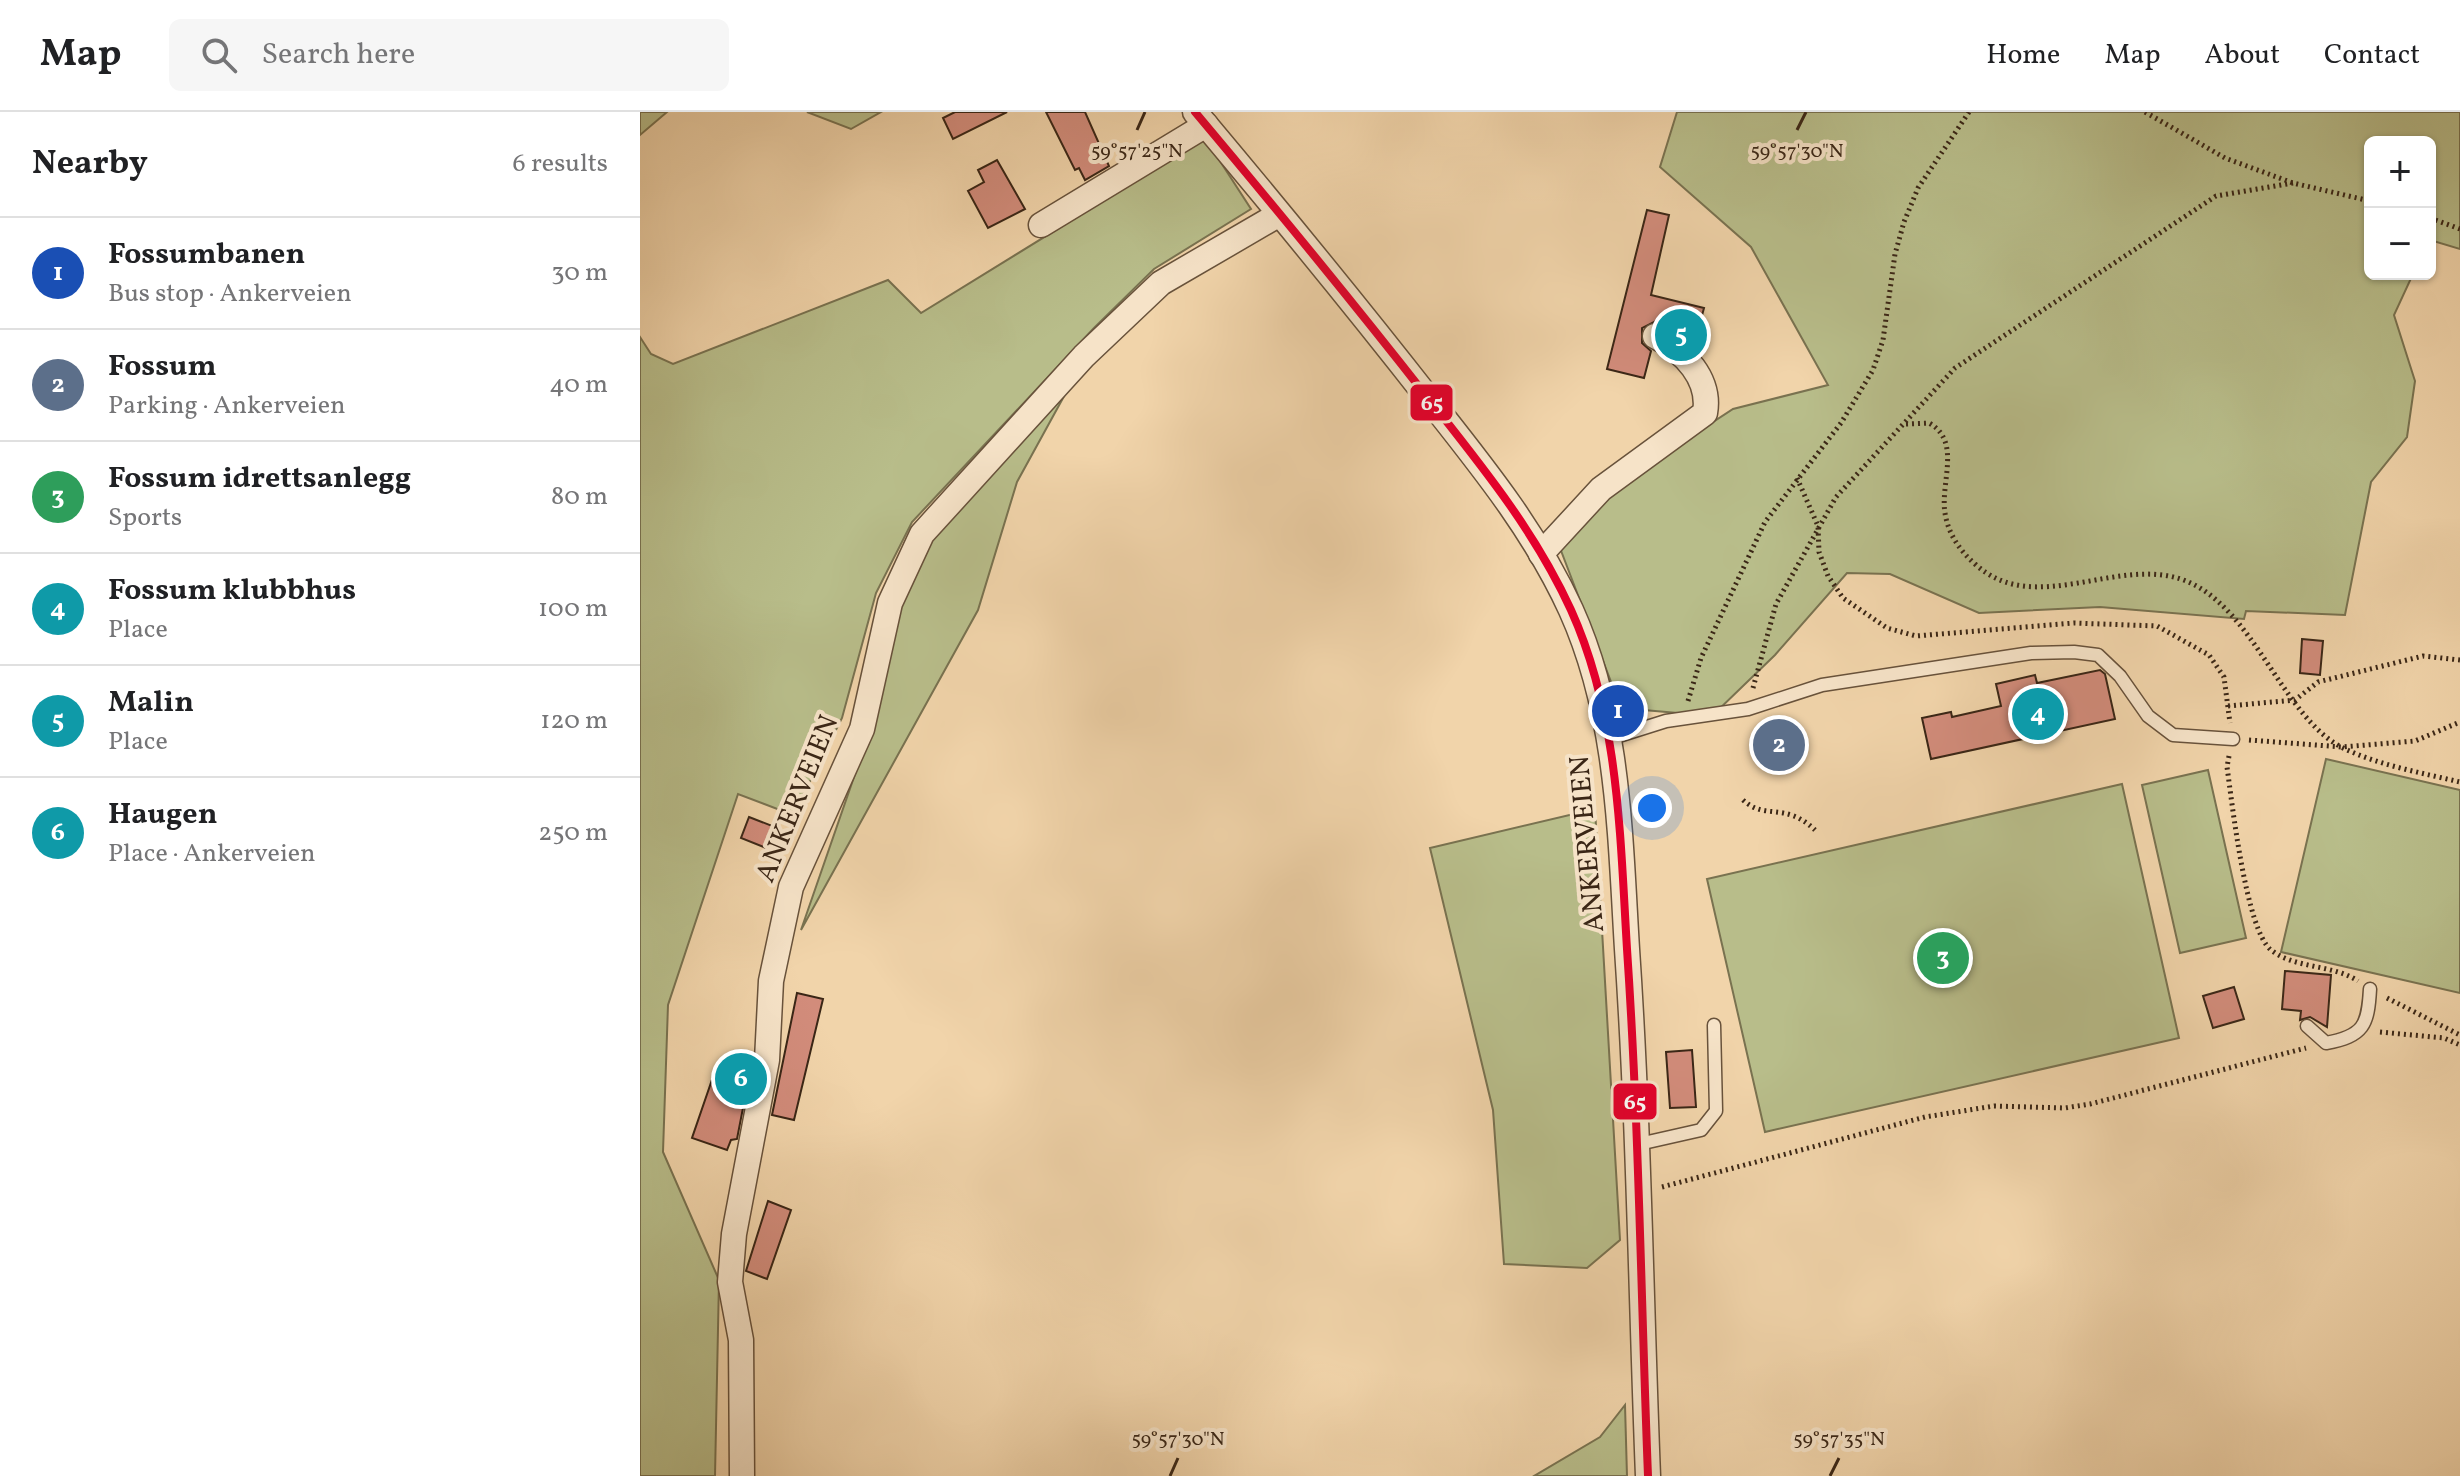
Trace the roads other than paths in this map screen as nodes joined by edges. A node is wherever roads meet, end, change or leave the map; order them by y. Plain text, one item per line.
1 (1200, 119) edge
2 (1278, 215) junction
3 (1041, 225) dead end
4 (1655, 336) dead end
5 (1541, 554) junction
6 (1609, 739) junction
7 (2233, 739) road end
8 (2370, 989) road end
9 (1714, 1025) dead end
10 (2307, 1026) dead end
11 (1639, 1144) junction
12 (742, 1476) edge
13 (1648, 1476) edge

1 - 2 street, ANKERVEIEN
1 - 3 street
2 - 5 street, ANKERVEIEN
2 - 12 street, ANKERVEIEN
4 - 5 street
5 - 6 street, ANKERVEIEN
6 - 7 lane
6 - 11 street, ANKERVEIEN
8 - 10 lane
9 - 11 lane
11 - 13 street, ANKERVEIEN

